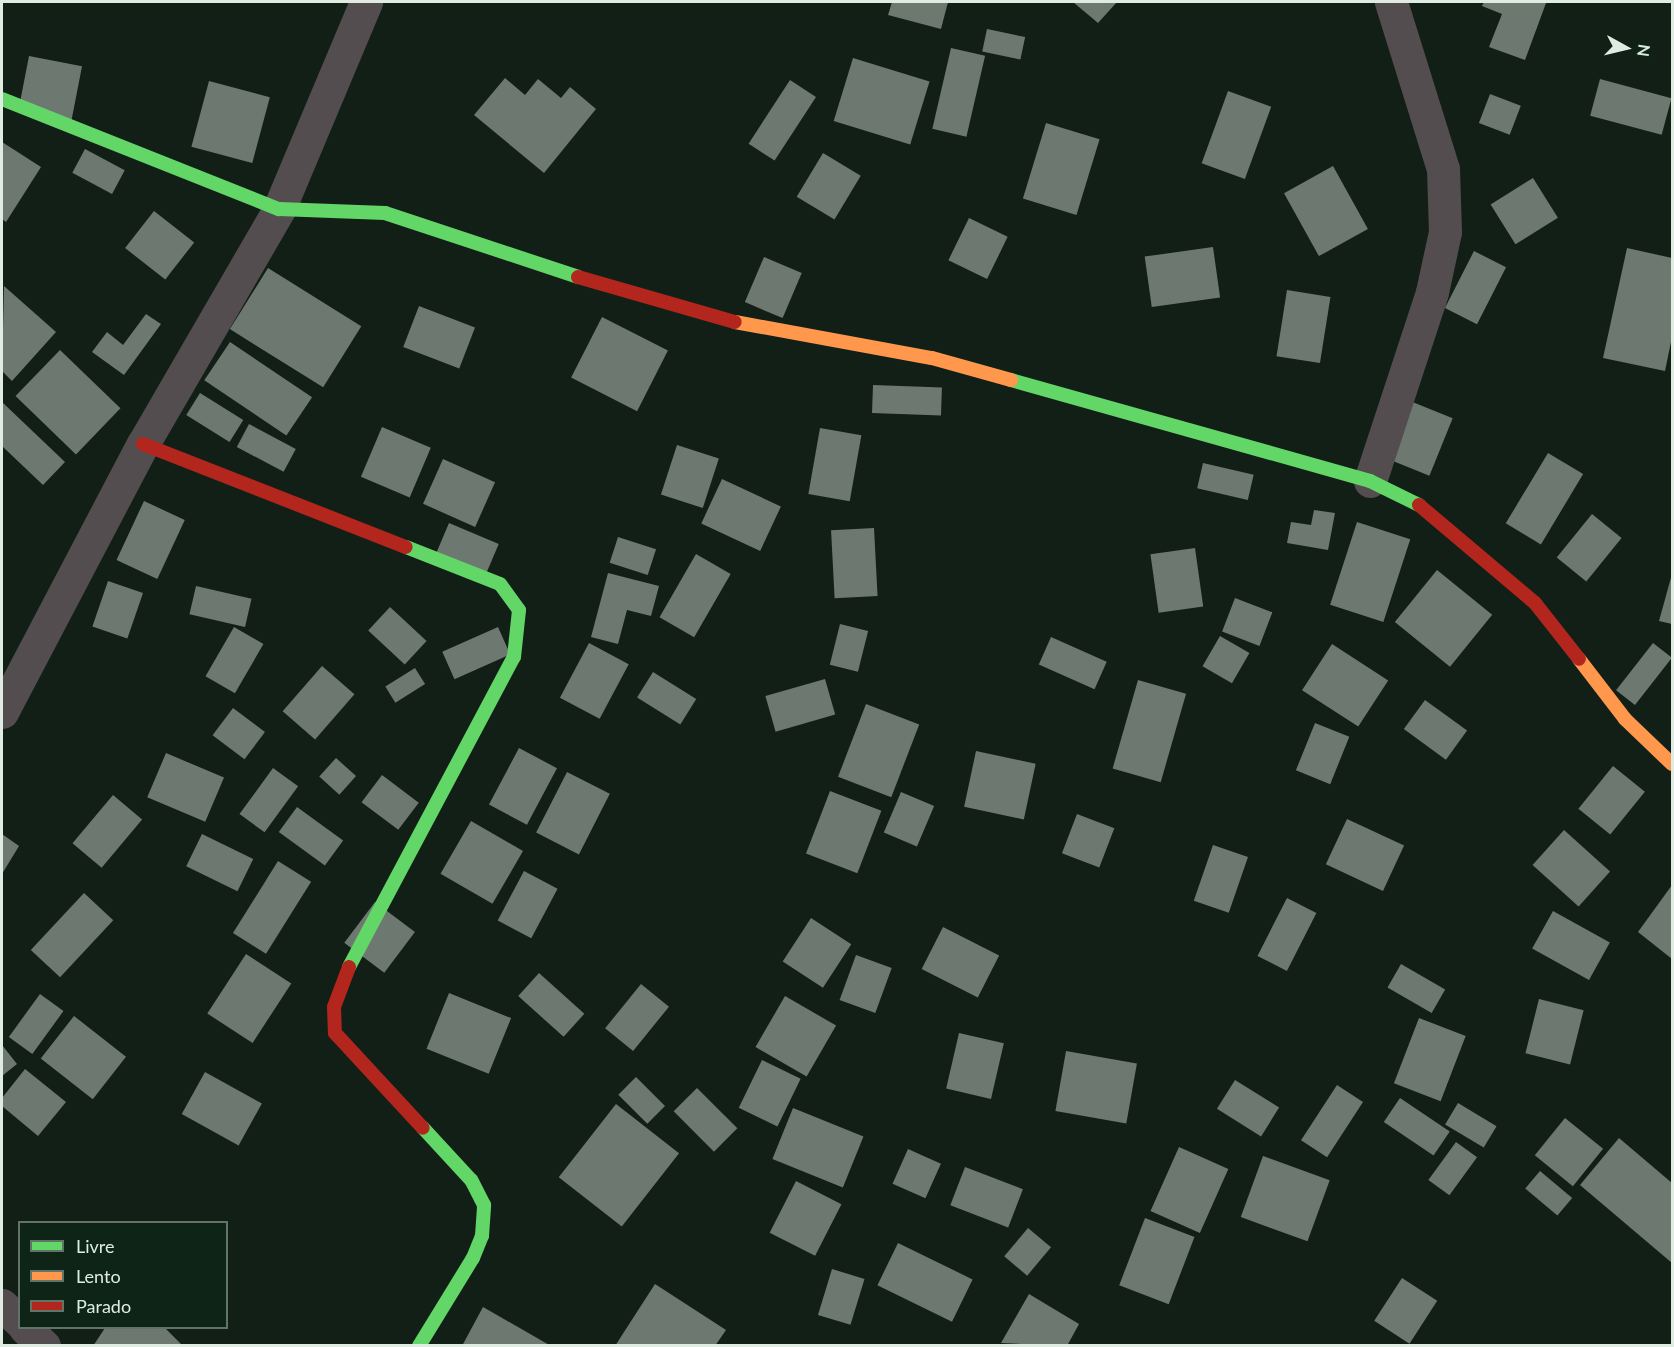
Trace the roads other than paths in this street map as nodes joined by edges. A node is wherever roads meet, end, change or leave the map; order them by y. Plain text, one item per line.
1 (366, 2) edge
2 (1391, 2) edge
3 (2, 99) edge
4 (279, 209) junction
5 (142, 444) junction
6 (1370, 481) junction
7 (2, 712) edge
8 (1672, 764) edge
9 (2, 1305) edge
10 (18, 1320) edge
11 (26, 1329) edge
12 (44, 1346) edge
13 (418, 1346) edge

1 - 4 street
2 - 6 street
3 - 4 street
4 - 5 street
4 - 6 street
5 - 7 street
5 - 13 street
6 - 8 street
9 - 10 street
11 - 12 street

